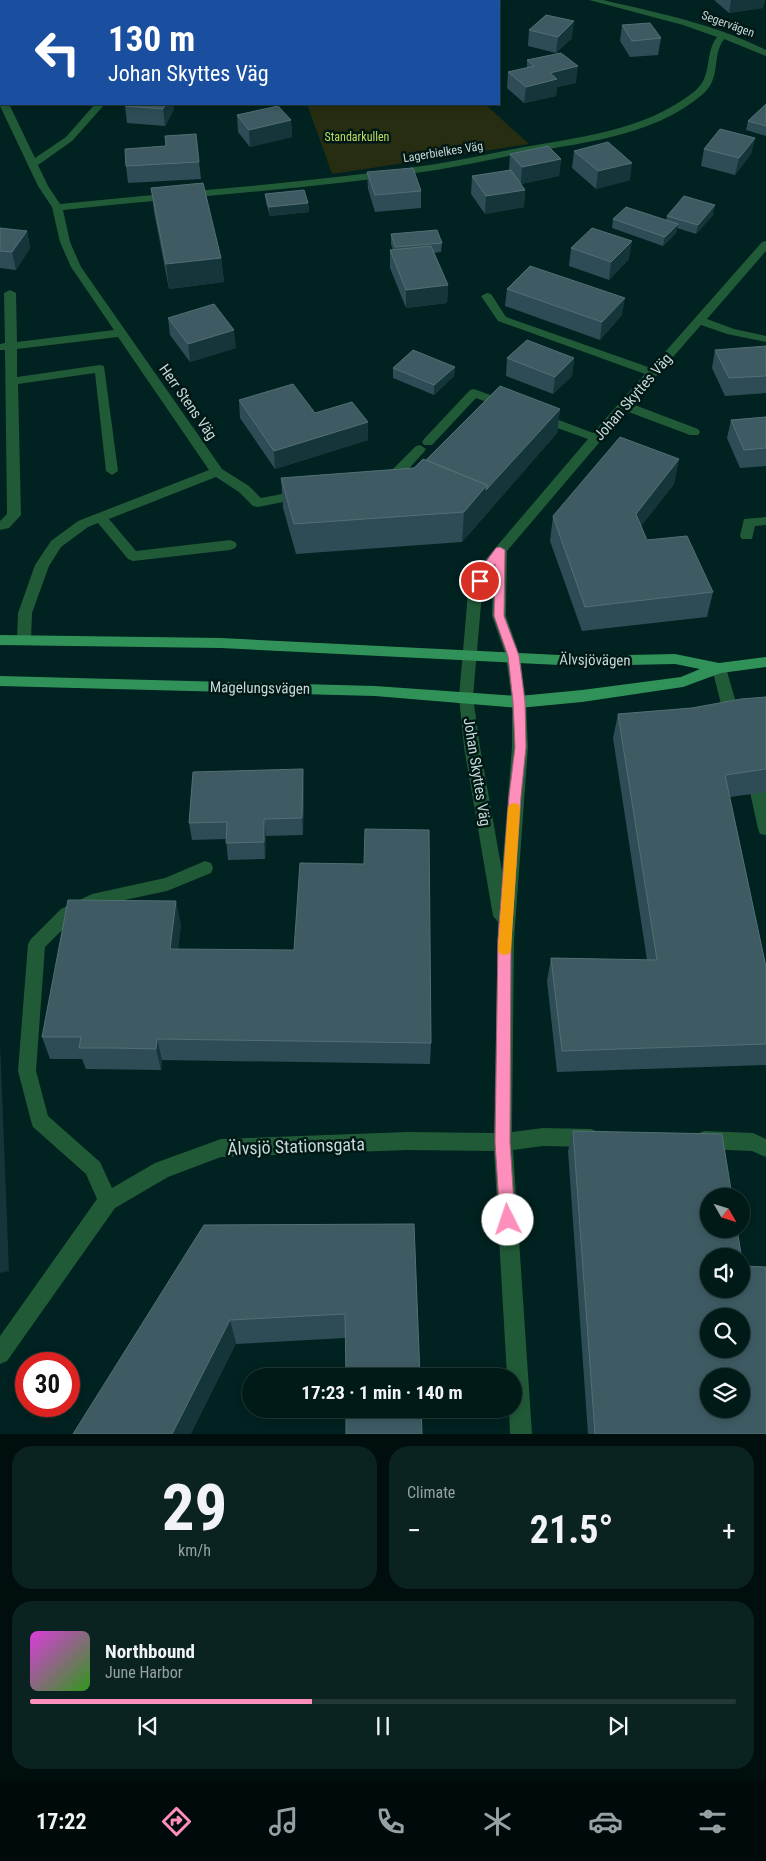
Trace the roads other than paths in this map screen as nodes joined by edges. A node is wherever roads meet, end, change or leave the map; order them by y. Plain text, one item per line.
1 (593, 0) edge
2 (722, 36) junction
3 (766, 53) edge
4 (5, 105) edge
5 (99, 105) edge
6 (34, 163) junction
7 (58, 206) junction
8 (766, 244) edge
9 (10, 293) dead end
10 (487, 296) dead end
11 (700, 320) junction
12 (120, 333) junction
13 (766, 339) edge
14 (5, 346) edge
15 (654, 372) junction
16 (11, 381) junction
17 (625, 406) junction
18 (694, 432) dead end
19 (596, 438) junction
20 (112, 471) dead end
21 (217, 472) junction
22 (373, 481) edge
23 (316, 492) edge
24 (101, 518) junction
25 (766, 522) edge
26 (0, 526) edge
27 (747, 536) dead end
28 (230, 546) dead end
29 (500, 550) junction
30 (0, 640) edge
31 (24, 640) junction
32 (470, 656) junction
33 (513, 656) junction
34 (766, 662) edge
35 (719, 668) junction
36 (0, 681) edge
37 (466, 698) junction
38 (519, 702) junction
39 (734, 724) edge
40 (758, 792) edge
41 (766, 829) edge
42 (205, 868) dead end
43 (505, 940) junction
44 (610, 1138) edge
45 (686, 1140) edge
46 (502, 1142) junction
47 (766, 1148) edge
48 (108, 1202) junction
49 (0, 1354) edge
50 (522, 1434) edge

1 - 2 street, Segervägen
2 - 3 street, Segervägen
2 - 7 street, Lagerbielkes Väg
4 - 6 street, Herr Stens Väg
5 - 6 street
6 - 7 street, Herr Stens Väg
7 - 12 street, Herr Stens Väg
8 - 11 street, Johan Skyttes Väg
9 - 14 street
10 - 15 street
11 - 13 street
11 - 15 street, Johan Skyttes Väg
12 - 14 street
12 - 21 street, Herr Stens Väg
14 - 16 street
15 - 17 street, Johan Skyttes Väg
16 - 20 street
16 - 26 street
17 - 18 street
17 - 19 street, Johan Skyttes Väg
19 - 22 street
19 - 29 street, Johan Skyttes Väg
21 - 23 street
21 - 24 street
24 - 28 street
24 - 31 street
25 - 27 street
29 - 32 street, Johan Skyttes Väg
29 - 33 street, Johan Skyttes Väg
30 - 31 main road
31 - 32 main road
32 - 33 main road, Älvsjövägen
32 - 37 street, Johan Skyttes Väg
33 - 35 main road, Älvsjövägen
33 - 38 street, Johan Skyttes Väg
34 - 35 main road, Älvsjövägen
35 - 38 main road, Älvsjövägen
35 - 39 street
36 - 37 main road, Magelungsvägen
37 - 38 main road, Magelungsvägen
37 - 43 street, Johan Skyttes Väg
38 - 43 street, Johan Skyttes Väg
40 - 41 street
42 - 48 street
43 - 46 street, Johan Skyttes Väg
44 - 46 street, Älvsjö Stationsgata
45 - 47 street
46 - 48 street, Älvsjö Stationsgata
46 - 50 street, Johan Skyttes Väg
48 - 49 street, Älvsjö Stationsgata

